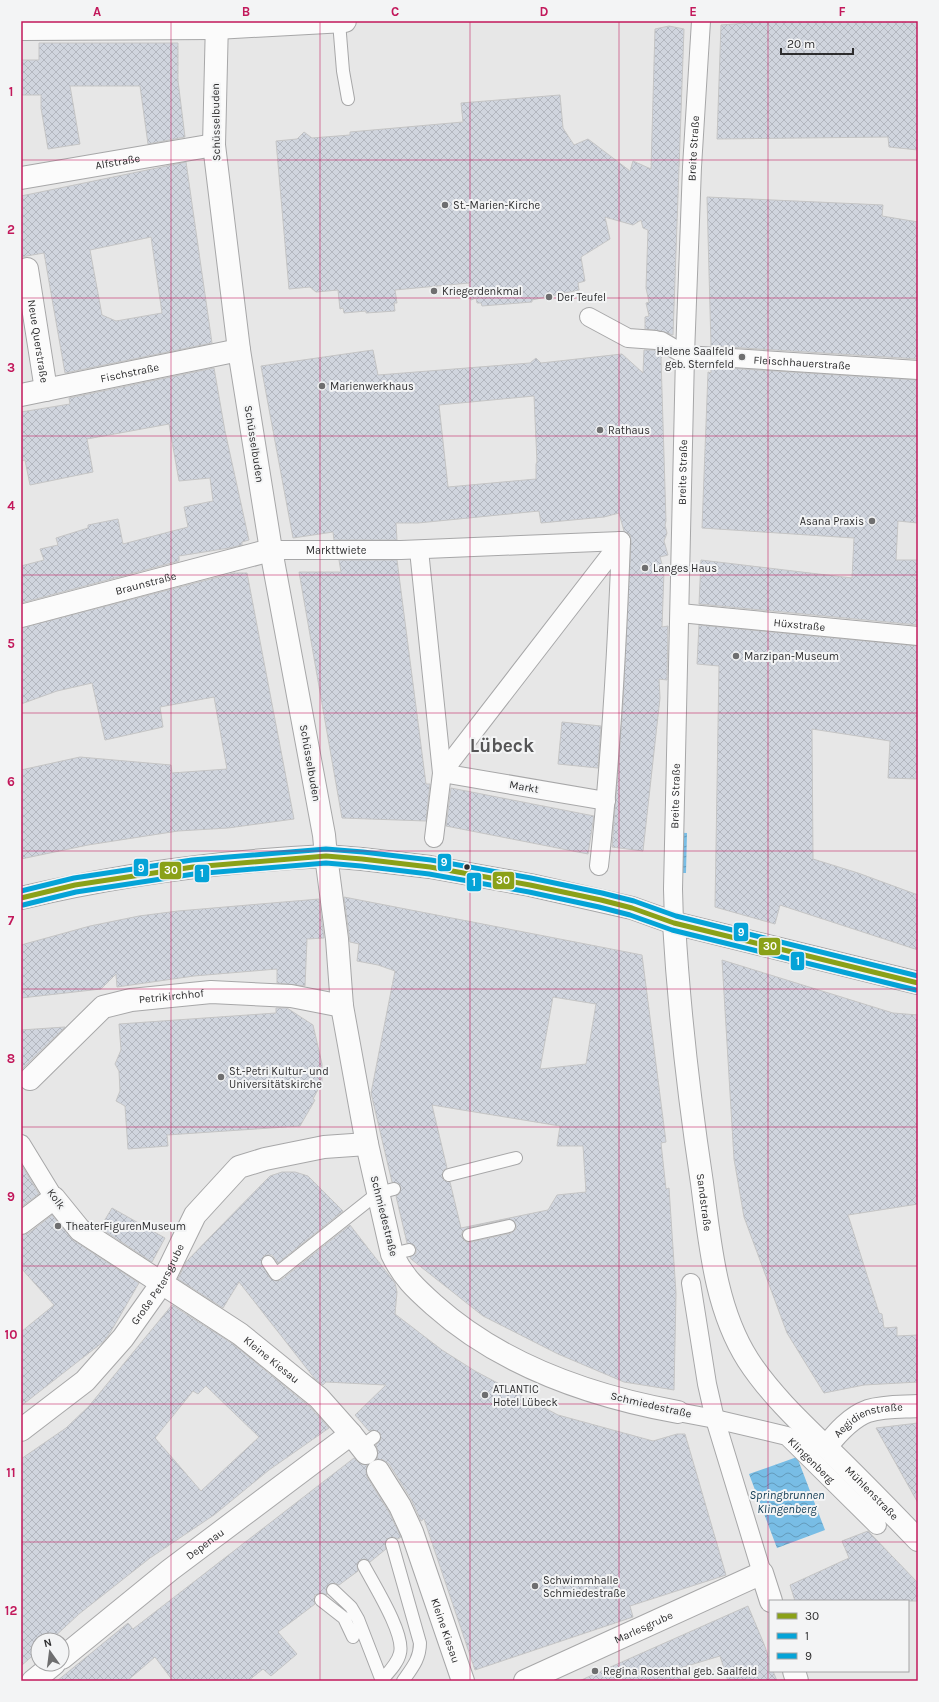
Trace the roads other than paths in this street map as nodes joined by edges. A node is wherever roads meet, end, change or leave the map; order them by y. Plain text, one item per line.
1 (342, 21) edge
2 (701, 21) edge
3 (216, 24) edge
4 (21, 29) edge
5 (348, 100) dead end
6 (214, 145) junction
7 (21, 178) edge
8 (27, 269) dead end
9 (589, 317) dead end
10 (239, 350) junction
11 (685, 355) junction
12 (918, 370) edge
13 (46, 390) junction
14 (21, 395) edge
15 (621, 541) junction
16 (271, 550) junction
17 (419, 550) junction
18 (680, 613) junction
19 (21, 616) edge
20 (918, 636) edge
21 (442, 773) junction
22 (606, 801) junction
23 (434, 838) dead end
24 (326, 856) junction
25 (599, 866) dead end
26 (21, 898) edge
27 (674, 923) junction
28 (918, 983) edge
29 (342, 1006) junction
30 (30, 1079) dead end
31 (21, 1144) edge
32 (366, 1144) junction
33 (516, 1158) dead end
34 (449, 1175) dead end
35 (386, 1191) junction
36 (54, 1198) junction
37 (21, 1223) edge
38 (509, 1226) dead end
39 (469, 1235) dead end
40 (268, 1262) dead end
41 (162, 1283) junction
42 (691, 1283) dead end
43 (918, 1406) edge
44 (678, 1412) joint
45 (715, 1418) junction
46 (21, 1430) edge
47 (363, 1443) joint
48 (826, 1447) junction
49 (378, 1471) dead end
50 (862, 1496) junction
51 (877, 1525) dead end
52 (918, 1540) edge
53 (392, 1544) dead end
54 (364, 1566) dead end
55 (762, 1573) junction
56 (333, 1590) dead end
57 (321, 1600) dead end
58 (771, 1600) edge
59 (353, 1637) dead end
60 (70, 1651) edge
61 (44, 1672) edge
62 (33, 1681) edge
63 (382, 1681) edge
64 (403, 1681) edge
65 (464, 1681) edge
66 (525, 1681) edge

1 - 3 street
1 - 5 lane
2 - 11 street, Breite Straße
3 - 4 street
3 - 6 street, Schüsselbuden
6 - 7 street, Alfstraße
6 - 10 street, Schüsselbuden
8 - 13 street, Neue Querstraße
9 - 11 street
10 - 13 street, Fischstraße
10 - 16 street, Schüsselbuden
11 - 12 street, Fleischhauerstraße
11 - 18 street, Breite Straße
13 - 14 street, Fischstraße
15 - 17 street, Markttwiete
15 - 21 street
15 - 22 street
16 - 17 street, Markttwiete
16 - 19 street, Braunstraße
16 - 24 street, Schüsselbuden
17 - 21 street
18 - 20 street, Hüxstraße
18 - 27 street, Breite Straße
21 - 22 street, Markt
21 - 23 street
22 - 25 street
24 - 26 street
24 - 27 street
24 - 29 street, Schmiedestraße
27 - 28 street
27 - 48 street, Sandstraße
29 - 30 street, Petrikirchhof
29 - 32 street, Schmiedestraße
31 - 36 street, Kolk
32 - 35 street, Schmiedestraße
32 - 41 street, Große Petersgrube
33 - 34 lane
35 - 40 lane
35 - 44 street, Schmiedestraße
36 - 37 street
36 - 41 street, Kolk
38 - 39 lane
41 - 46 street, Große Petersgrube
41 - 47 street, Kleine Kiesau
42 - 45 street
43 - 48 street, Aegidienstraße
44 - 45 street, Schmiedestraße
45 - 50 street, Klingenberg
45 - 55 street
47 - 60 street, Depenau
48 - 50 street, Mühlenstraße
49 - 65 street, Kleine Kiesau
50 - 51 street, Klingenberg
50 - 52 street, Mühlenstraße
53 - 64 lane
54 - 63 lane
55 - 58 street
55 - 66 street, Marlesgrube
56 - 63 lane
57 - 59 lane
61 - 62 street

